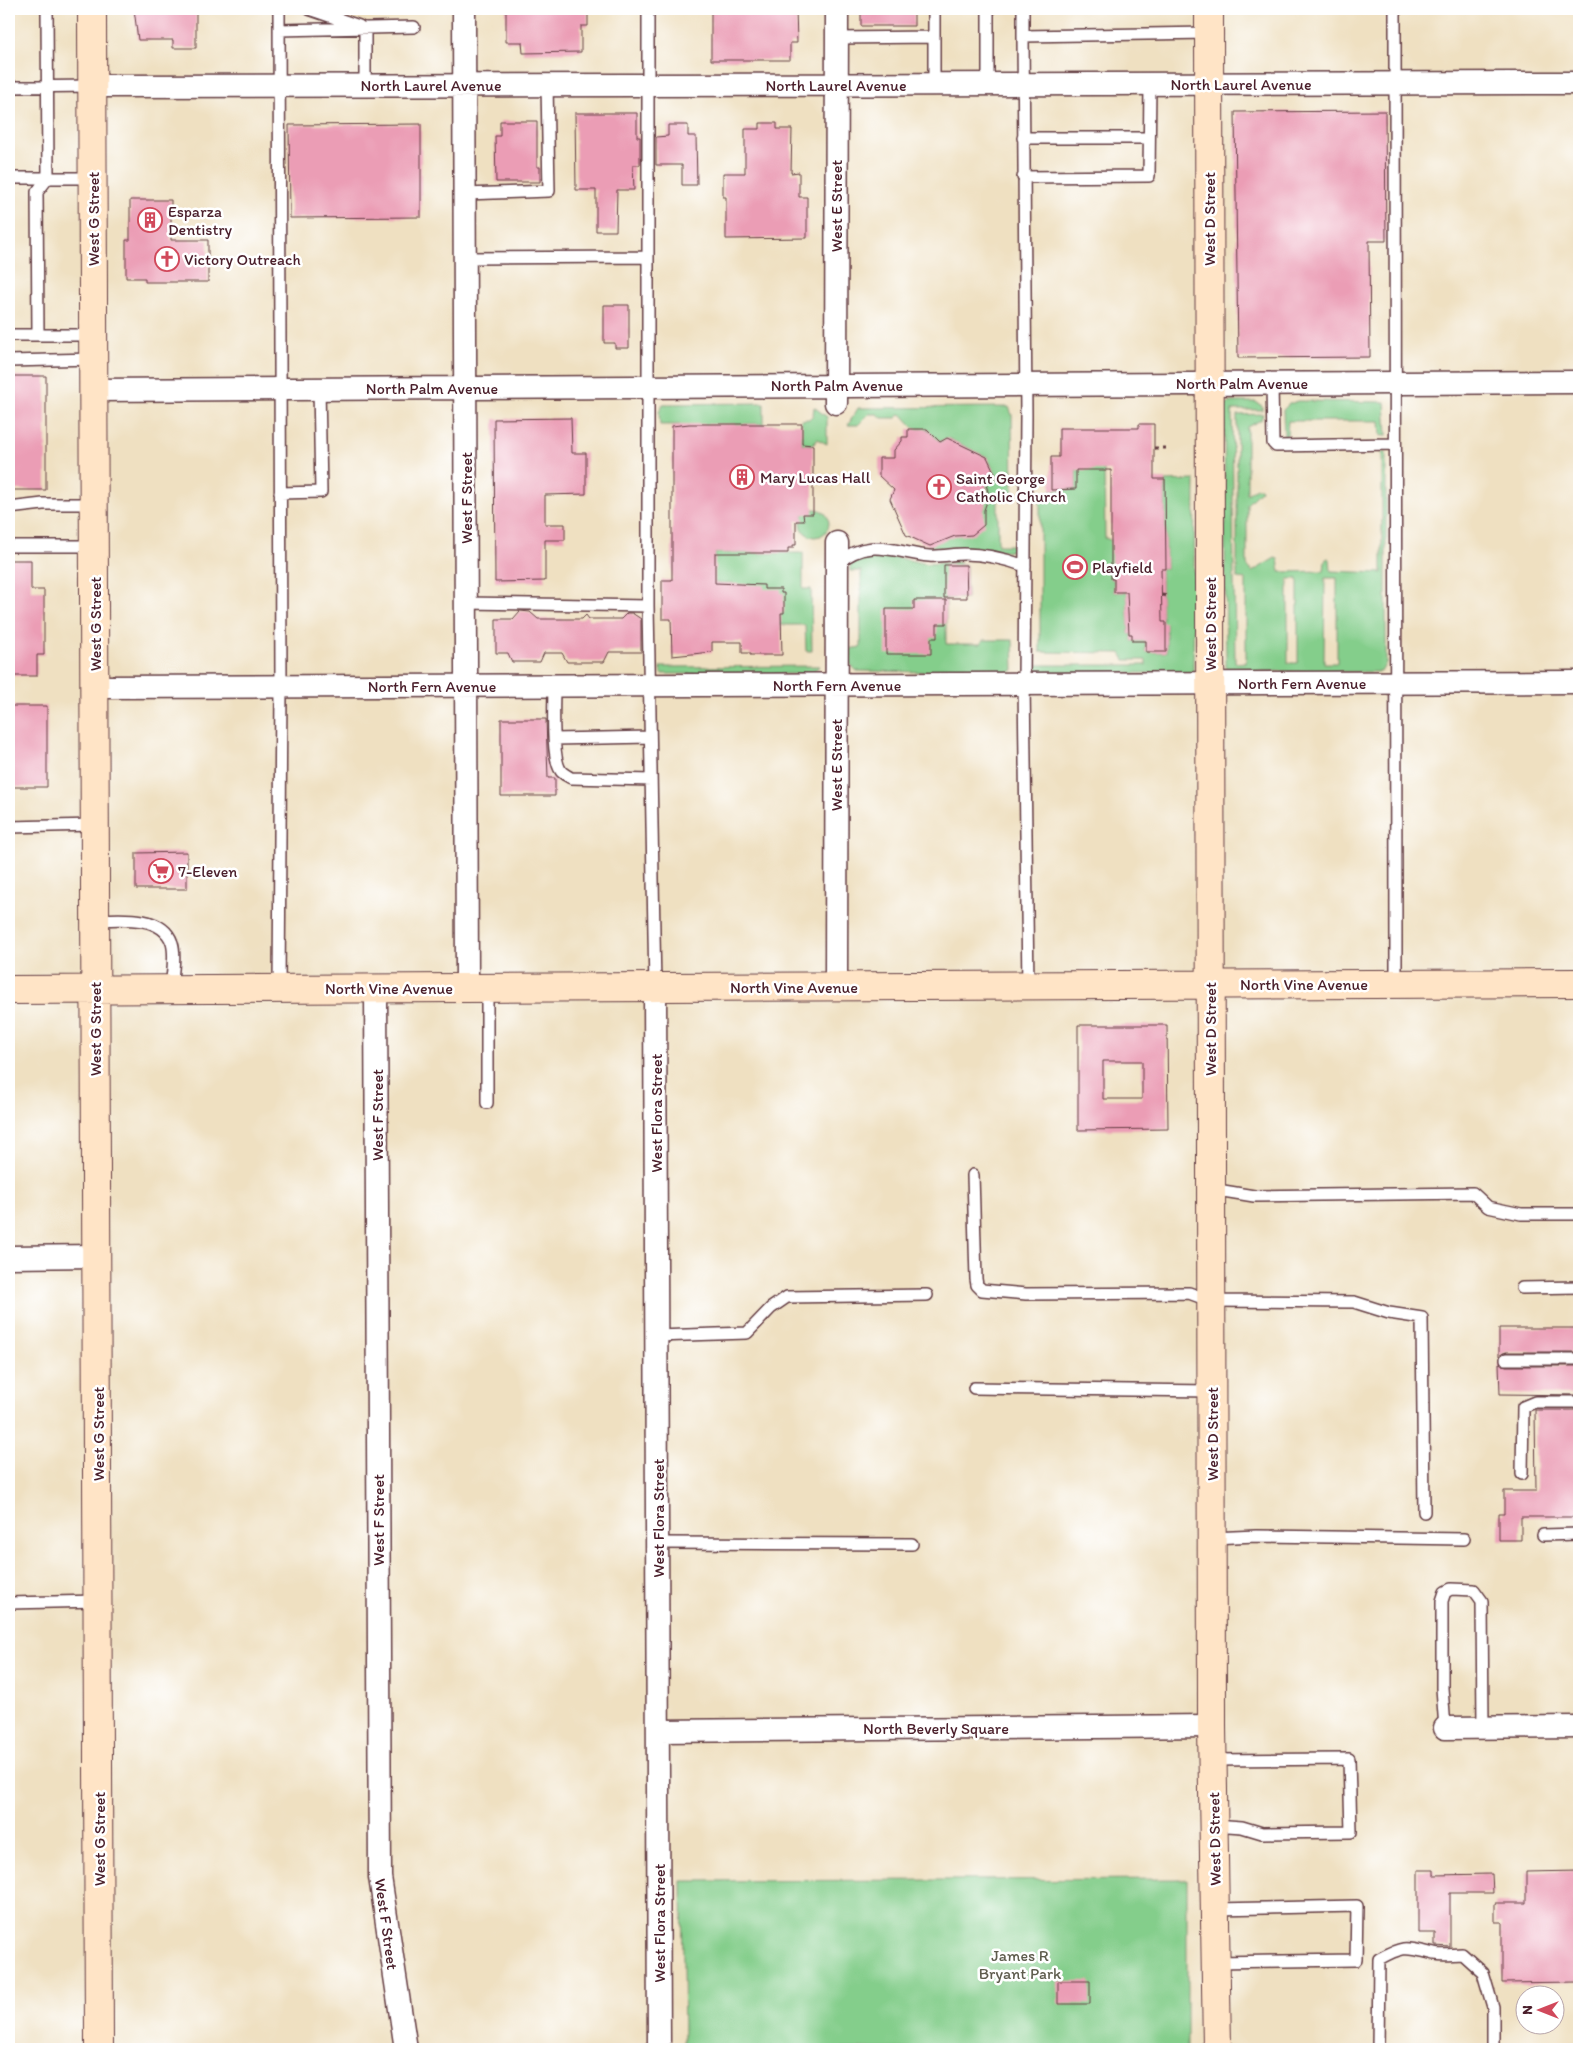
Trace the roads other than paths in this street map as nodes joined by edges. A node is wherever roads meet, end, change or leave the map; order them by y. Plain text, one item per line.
1 (47, 9) edge
2 (92, 9) edge
3 (279, 9) edge
4 (309, 9) edge
5 (464, 9) edge
6 (648, 9) edge
7 (837, 9) edge
8 (934, 9) edge
9 (988, 9) edge
10 (1023, 9) edge
11 (1395, 9) edge
12 (1209, 21) edge
13 (414, 27) dead end
14 (365, 28) junction
15 (279, 30) junction
16 (1023, 36) junction
17 (934, 37) junction
18 (837, 38) junction
19 (1579, 82) edge
20 (1394, 83) junction
21 (988, 84) junction
22 (1022, 84) junction
23 (1150, 84) junction
24 (1209, 84) junction
25 (365, 85) junction
26 (464, 85) junction
27 (547, 85) junction
28 (646, 85) junction
29 (837, 85) junction
30 (934, 85) junction
31 (93, 86) junction
32 (280, 86) junction
33 (9, 87) edge
34 (48, 87) junction
35 (1023, 138) junction
36 (1149, 138) junction
37 (1023, 176) junction
38 (9, 178) edge
39 (48, 178) junction
40 (93, 178) junction
41 (465, 194) junction
42 (646, 257) junction
43 (465, 258) junction
44 (9, 335) edge
45 (38, 335) junction
46 (94, 347) junction
47 (9, 362) edge
48 (1272, 382) junction
49 (1394, 382) junction
50 (1579, 382) edge
51 (1210, 383) junction
52 (1025, 384) junction
53 (646, 386) junction
54 (466, 387) junction
55 (319, 388) junction
56 (280, 389) junction
57 (94, 390) junction
58 (836, 394) junction
59 (1394, 444) junction
60 (280, 493) junction
61 (94, 504) junction
62 (9, 508) edge
63 (9, 546) edge
64 (95, 546) junction
65 (837, 553) joint
66 (1024, 566) junction
67 (465, 603) junction
68 (648, 606) junction
69 (1396, 682) junction
70 (1579, 682) edge
71 (1211, 683) junction
72 (1024, 684) junction
73 (649, 685) junction
74 (836, 685) junction
75 (465, 686) junction
76 (554, 686) junction
77 (96, 687) junction
78 (281, 687) junction
79 (650, 738) junction
80 (555, 739) junction
81 (651, 780) junction
82 (96, 825) junction
83 (9, 827) edge
84 (95, 920) junction
85 (1579, 983) edge
86 (1396, 984) junction
87 (1210, 985) junction
88 (1028, 986) junction
89 (476, 987) junction
90 (655, 987) junction
91 (836, 987) junction
92 (376, 988) junction
93 (172, 989) junction
94 (279, 989) junction
95 (9, 990) edge
96 (95, 990) junction
97 (487, 1103) dead end
98 (973, 1175) dead end
99 (1211, 1189) junction
100 (1579, 1214) edge
101 (97, 1256) junction
102 (9, 1257) edge
103 (1579, 1287) edge
104 (1522, 1288) dead end
105 (927, 1295) dead end
106 (1211, 1301) junction
107 (657, 1336) junction
108 (1506, 1359) dead end
109 (1579, 1359) edge
110 (974, 1388) dead end
111 (1212, 1391) junction
112 (1579, 1402) edge
113 (1522, 1474) dead end
114 (1424, 1512) dead end
115 (1543, 1534) dead end
116 (1579, 1534) edge
117 (1212, 1538) junction
118 (1464, 1539) dead end
119 (658, 1543) junction
120 (912, 1544) dead end
121 (98, 1601) junction
122 (9, 1602) edge
123 (1212, 1726) junction
124 (1445, 1728) joint
125 (1483, 1728) junction
126 (1579, 1728) edge
127 (659, 1730) junction
128 (1213, 1760) junction
129 (1214, 1825) junction
130 (1215, 1909) junction
131 (1216, 1962) junction
132 (99, 2049) edge
133 (406, 2049) edge
134 (659, 2049) edge
135 (1217, 2049) edge
136 (1378, 2049) edge
137 (1493, 2049) edge

1 - 34 lane
2 - 31 street, West G Street
3 - 15 lane
4 - 14 lane
5 - 26 street, West F Street
6 - 28 lane
7 - 18 street, West E Street
8 - 17 lane
9 - 21 lane
10 - 16 lane
11 - 20 lane
12 - 16 lane
12 - 24 street, West D Street
13 - 14 lane
14 - 15 lane
14 - 25 lane
15 - 32 lane
16 - 22 lane
17 - 18 lane
17 - 30 lane
18 - 29 street, West E Street
19 - 20 street, North Laurel Avenue
20 - 24 street, North Laurel Avenue
20 - 49 lane
21 - 22 street, North Laurel Avenue
21 - 30 street, North Laurel Avenue
22 - 23 street, North Laurel Avenue
22 - 35 lane
23 - 24 street, North Laurel Avenue
23 - 36 lane
24 - 51 street, West D Street
25 - 26 street, North Laurel Avenue
25 - 32 street, North Laurel Avenue
26 - 27 street, North Laurel Avenue
26 - 41 street, West F Street
27 - 28 street, North Laurel Avenue
27 - 41 lane
28 - 29 street, North Laurel Avenue
28 - 42 lane
29 - 30 street, North Laurel Avenue
29 - 58 street, West E Street
31 - 32 street, North Laurel Avenue
31 - 34 lane
31 - 40 street, West G Street
32 - 56 lane
33 - 34 lane
34 - 39 lane
35 - 36 lane
35 - 37 lane
36 - 37 lane
37 - 52 lane
38 - 39 lane
39 - 40 lane
39 - 45 lane
40 - 46 street, West G Street
41 - 43 street, West F Street
42 - 43 lane
42 - 53 lane
43 - 54 street, West F Street
44 - 45 lane
45 - 46 lane
46 - 47 lane
46 - 57 street, West G Street
48 - 49 street, North Palm Avenue
48 - 51 street, North Palm Avenue
48 - 59 lane
49 - 50 street, North Palm Avenue
49 - 59 lane
51 - 52 street, North Palm Avenue
51 - 71 street, West D Street
52 - 58 street, North Palm Avenue
52 - 66 lane
53 - 54 street, North Palm Avenue
53 - 58 street, North Palm Avenue
53 - 68 lane
54 - 55 street, North Palm Avenue
54 - 67 street, West F Street
55 - 56 street, North Palm Avenue
55 - 60 lane
56 - 57 street, North Palm Avenue
56 - 60 lane
57 - 61 street, West G Street
59 - 69 lane
60 - 78 lane
61 - 62 lane
61 - 64 street, West G Street
63 - 64 lane
64 - 77 street, West G Street
65 - 66 lane
65 - 74 street, West E Street
66 - 72 lane
67 - 68 lane
67 - 75 street, West F Street
68 - 73 lane
69 - 70 street, North Fern Avenue
69 - 71 street, North Fern Avenue
69 - 86 lane
71 - 72 street, North Fern Avenue
71 - 87 street, West D Street
72 - 74 street, North Fern Avenue
72 - 88 lane
73 - 74 street, North Fern Avenue
73 - 76 street, North Fern Avenue
73 - 79 lane
74 - 91 street, West E Street
75 - 76 street, North Fern Avenue
75 - 78 street, North Fern Avenue
75 - 89 street, West F Street
76 - 80 lane
77 - 78 street, North Fern Avenue
77 - 82 street, West G Street
78 - 94 lane
79 - 80 lane
79 - 81 lane
80 - 81 lane
81 - 90 lane
82 - 83 lane
82 - 84 street, West G Street
84 - 93 lane
84 - 96 street, West G Street
85 - 86 street, North Vine Avenue
86 - 87 street, North Vine Avenue
87 - 88 street, North Vine Avenue
87 - 99 street, West D Street
88 - 91 street, North Vine Avenue
89 - 90 street, North Vine Avenue
89 - 92 street, North Vine Avenue
89 - 97 lane
90 - 91 street, North Vine Avenue
90 - 107 street, West Flora Street
92 - 94 street, North Vine Avenue
92 - 133 street, West F Street
93 - 94 street, North Vine Avenue
93 - 96 street, North Vine Avenue
95 - 96 street, North Vine Avenue
96 - 101 street, West G Street
98 - 106 lane
99 - 100 lane
99 - 106 street, West D Street
101 - 102 street
101 - 121 street, West G Street
103 - 104 lane
105 - 107 lane
106 - 111 street, West D Street
106 - 114 lane
107 - 119 street, West Flora Street
108 - 109 lane
110 - 111 lane
111 - 117 street, West D Street
112 - 113 lane
115 - 116 lane
117 - 118 lane
117 - 123 street, West D Street
119 - 120 lane
119 - 127 street, West Flora Street
121 - 122 lane
121 - 132 street, West G Street
123 - 127 street, North Beverly Square
123 - 128 street, West D Street
124 - 125 street
124 - 125 lane
125 - 126 street
127 - 134 street, West Flora Street
128 - 129 street, West D Street
128 - 129 lane
129 - 130 street, West D Street
130 - 131 street, West D Street
130 - 131 lane
131 - 135 street, West D Street
136 - 137 lane

